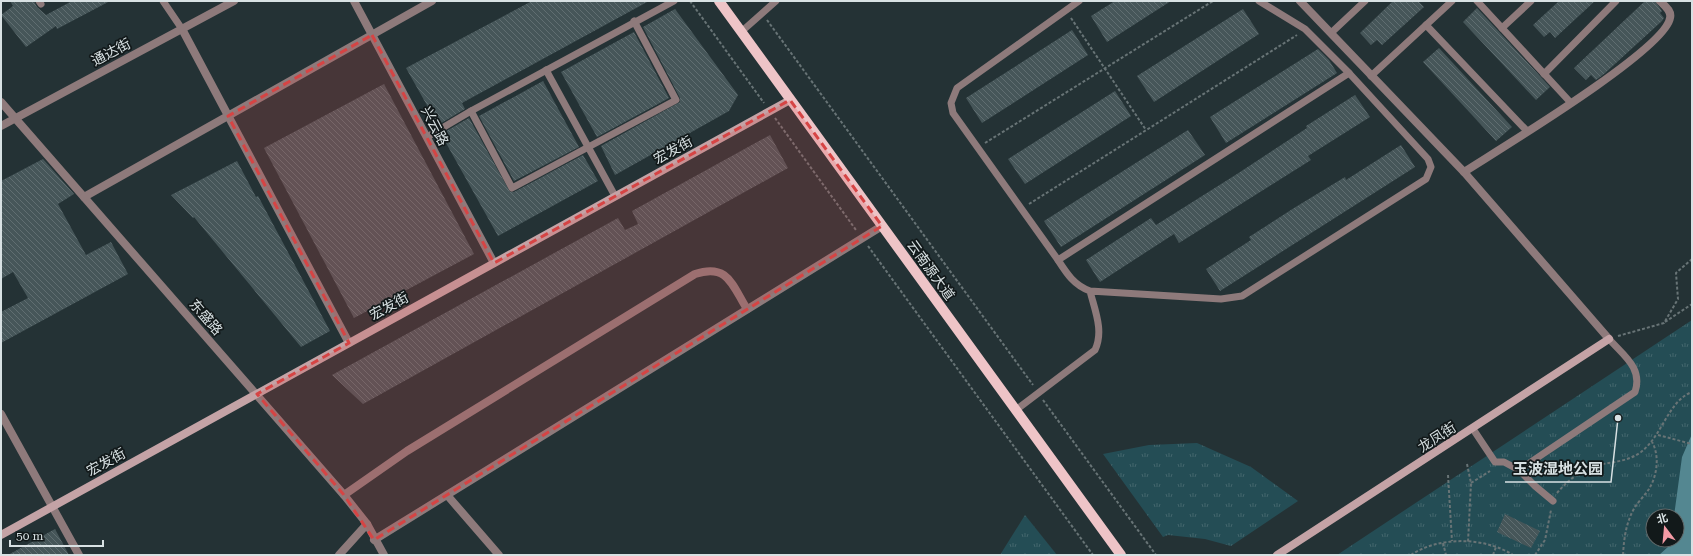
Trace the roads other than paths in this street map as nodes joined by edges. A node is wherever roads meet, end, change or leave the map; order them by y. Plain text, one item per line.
1 (163, 1) edge
2 (234, 1) edge
3 (354, 1) edge
4 (432, 1) edge
5 (674, 1) edge
6 (718, 1) edge
7 (776, 1) edge
8 (1079, 1) edge
9 (1259, 1) edge
10 (1300, 1) edge
11 (1365, 1) edge
12 (1452, 1) edge
13 (1478, 1) edge
14 (1531, 1) edge
15 (1616, 1) edge
16 (1660, 1) edge
17 (634, 21) junction
18 (1426, 25) junction
19 (1502, 28) junction
20 (182, 29) junction
21 (741, 32) junction
22 (1331, 33) junction
23 (372, 35) junction
24 (546, 70) junction
25 (1349, 73) junction
26 (1544, 74) junction
27 (1372, 76) junction
28 (790, 100) junction
29 (1, 102) edge
30 (1571, 103) junction
31 (471, 111) junction
32 (228, 116) junction
33 (16, 118) junction
34 (1, 126) edge
35 (1527, 132) junction
36 (427, 137) junction
37 (588, 147) junction
38 (1464, 172) junction
39 (615, 196) junction
40 (84, 197) junction
41 (882, 226) junction
42 (1058, 260) junction
43 (494, 263) junction
44 (1090, 291) junction
45 (746, 310) junction
46 (1610, 338) junction
47 (350, 343) junction
48 (257, 394) junction
49 (1016, 410) junction
50 (1, 414) edge
51 (1473, 429) junction
52 (1519, 470) junction
53 (344, 495) junction
54 (447, 495) junction
55 (1553, 501) road end
56 (52, 507) junction
57 (367, 524) junction
58 (1, 535) edge
59 (374, 540) junction
60 (79, 555) edge
61 (339, 555) edge
62 (384, 555) edge
63 (499, 555) edge
64 (1121, 555) edge
65 (1277, 555) edge

1 - 20 lane
2 - 20 street, 通达街
3 - 23 street, 兴云路
4 - 23 street
5 - 17 lane
6 - 21 main road, 云南源大道
7 - 21 lane
8 - 42 lane
9 - 25 lane
10 - 22 street
11 - 22 lane
12 - 18 lane
13 - 19 lane
14 - 19 lane
15 - 26 lane
16 - 30 street
17 - 24 lane
17 - 37 lane
18 - 27 lane
18 - 35 lane
19 - 26 lane
20 - 32 street
20 - 33 street, 通达街
21 - 28 main road, 云南源大道
22 - 27 street
23 - 32 street
23 - 36 street, 兴云路
24 - 31 lane
24 - 37 lane
25 - 42 lane
25 - 44 lane
26 - 30 lane
27 - 38 street
28 - 39 street, 宏发街
28 - 41 main road, 云南源大道
29 - 33 street, 东盛路
30 - 35 street
31 - 36 lane
31 - 37 lane
32 - 40 street
32 - 47 street
33 - 34 street, 通达街
33 - 40 street, 东盛路
35 - 38 street
36 - 43 street, 兴云路
37 - 39 lane
38 - 46 street
39 - 43 street, 宏发街
40 - 48 street, 东盛路
41 - 45 street
41 - 49 main road, 云南源大道
42 - 44 lane
43 - 47 street, 宏发街
44 - 49 lane
45 - 53 street
45 - 54 street
46 - 51 street, 龙凤街
46 - 52 lane
47 - 48 street, 宏发街
48 - 53 street, 东盛路
48 - 56 street, 宏发街
49 - 64 main road, 云南源大道
50 - 56 street
51 - 52 lane
51 - 65 street, 龙凤街
52 - 55 lane
53 - 57 street, 东盛路
54 - 59 street
54 - 63 street
56 - 58 street, 宏发街
56 - 60 street
57 - 59 street, 东盛路
57 - 61 street
59 - 62 street, 东盛路

